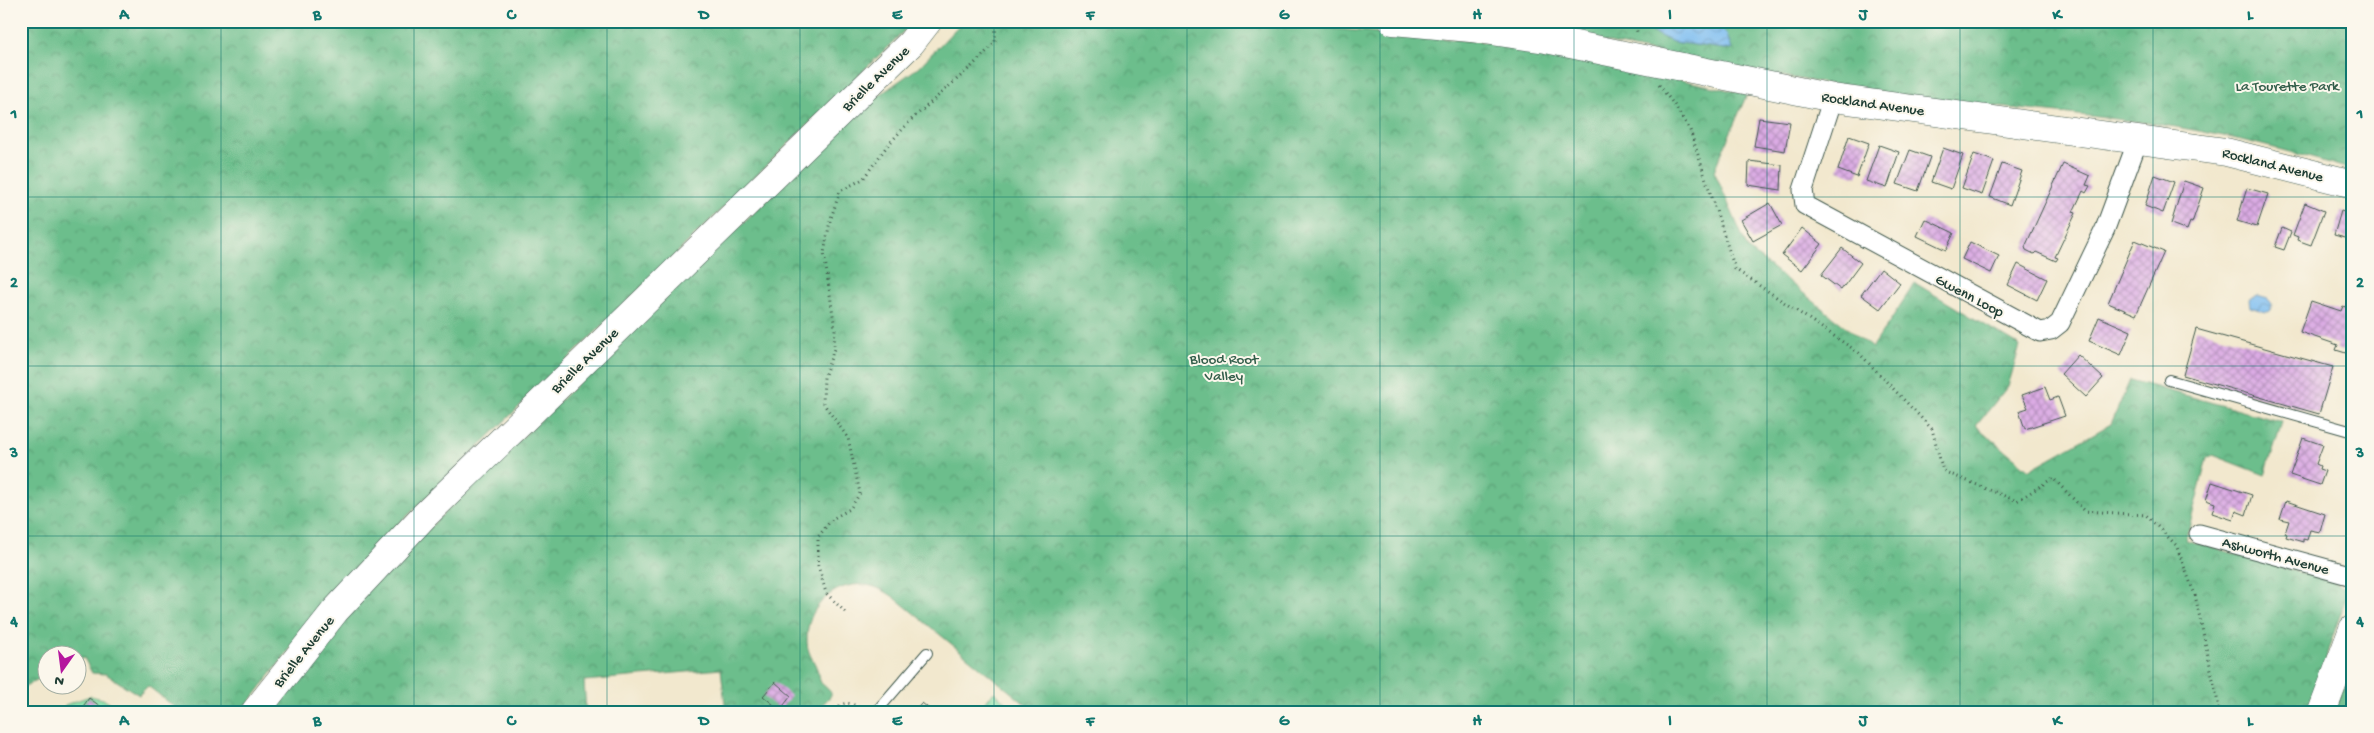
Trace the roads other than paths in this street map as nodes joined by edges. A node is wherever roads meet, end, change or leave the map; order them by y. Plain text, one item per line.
1 (928, 21) edge
2 (1393, 21) edge
3 (1833, 98) junction
4 (2138, 140) junction
5 (2353, 184) edge
6 (2169, 380) dead end
7 (2353, 432) edge
8 (2199, 534) dead end
9 (2353, 578) edge
10 (2353, 629) edge
11 (928, 653) dead end
12 (877, 710) edge
13 (255, 712) edge
14 (2322, 712) edge

1 - 13 street, Brielle Avenue
2 - 3 street, Rockland Avenue
3 - 4 street, Rockland Avenue
3 - 4 street, Gwenn Loop
4 - 5 street, Rockland Avenue
6 - 7 lane
8 - 9 street, Ashworth Avenue
10 - 14 street
11 - 12 lane

